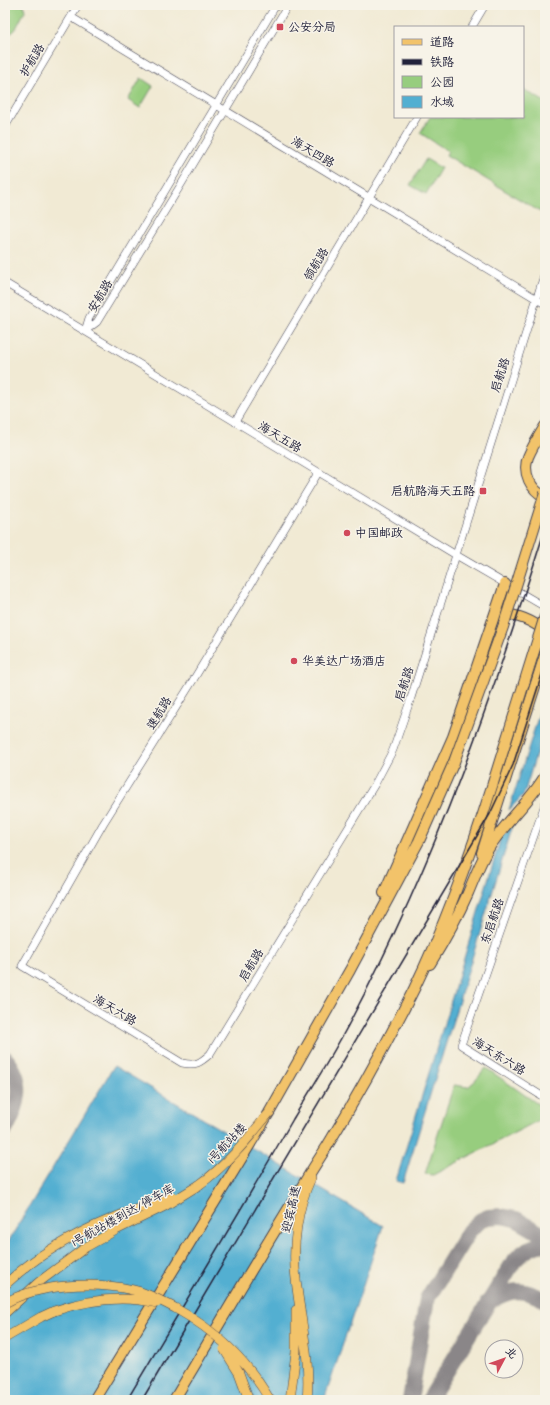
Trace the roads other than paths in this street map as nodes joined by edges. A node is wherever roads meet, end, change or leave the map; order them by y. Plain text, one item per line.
1 (78, 5) edge
2 (276, 5) edge
3 (288, 5) edge
4 (485, 5) edge
5 (70, 17) junction
6 (473, 26) edge
7 (216, 106) junction
8 (224, 111) junction
9 (416, 118) edge
10 (5, 127) edge
11 (368, 198) junction
12 (545, 272) edge
13 (5, 283) edge
14 (536, 300) junction
15 (545, 304) edge
16 (85, 331) junction
17 (235, 422) junction
18 (545, 426) edge
19 (318, 473) junction
20 (545, 493) edge
21 (545, 497) edge
22 (456, 556) junction
23 (505, 584) junction
24 (545, 607) edge
25 (545, 616) edge
26 (491, 626) junction
27 (545, 632) edge
28 (545, 655) edge
29 (545, 776) edge
30 (545, 804) edge
31 (477, 870) junction
32 (22, 966) joint
33 (350, 970) junction
34 (414, 987) junction
35 (461, 1045) joint
36 (200, 1063) joint
37 (545, 1098) edge
38 (269, 1113) junction
39 (326, 1148) junction
40 (199, 1185) junction
41 (296, 1279) junction
42 (5, 1285) edge
43 (5, 1302) edge
44 (173, 1308) junction
45 (5, 1313) edge
46 (203, 1326) junction
47 (5, 1338) edge
48 (94, 1400) edge
49 (174, 1400) edge
50 (249, 1400) edge
51 (270, 1400) edge
52 (290, 1400) edge
53 (307, 1400) edge

1 - 5 street, 护航路
2 - 7 street, 安航路
3 - 8 street, 安航路
4 - 6 street
5 - 7 street, 海天四路
5 - 10 street, 护航路
7 - 8 street, 海天四路
7 - 16 street, 安航路
8 - 11 street, 海天四路
8 - 16 street, 安航路
9 - 11 street, 领航路
11 - 14 street, 海天四路
11 - 17 street, 领航路
12 - 14 street, 启航路
13 - 16 street, 海天五路
14 - 15 street, 海天四路
14 - 22 street, 启航路
16 - 17 street, 海天五路
17 - 19 street, 海天五路
18 - 21 highway
19 - 22 street, 海天五路
19 - 32 street, 速航路
20 - 33 highway, bridge
22 - 23 street, 海天五路
22 - 36 street, 启航路
23 - 24 street, 海天五路
23 - 26 highway
25 - 34 highway, bridge
26 - 27 highway
26 - 33 highway
28 - 31 highway
29 - 31 highway
30 - 35 street, 东启航路
31 - 34 highway
32 - 36 street, 海天六路
33 - 38 highway
34 - 39 highway
35 - 37 street, 海天东六路
38 - 40 main road, 1号航站楼, bridge
38 - 48 highway, bridge
39 - 41 main road, 迎宾高速
39 - 49 highway
40 - 42 main road
40 - 45 main road, 1号航站楼到达/停车库, bridge
41 - 52 main road, 迎宾高速
41 - 53 main road, 迎宾高速
43 - 44 main road, bridge
44 - 46 main road, bridge
44 - 47 main road, bridge
46 - 50 main road, bridge
46 - 51 main road, bridge

